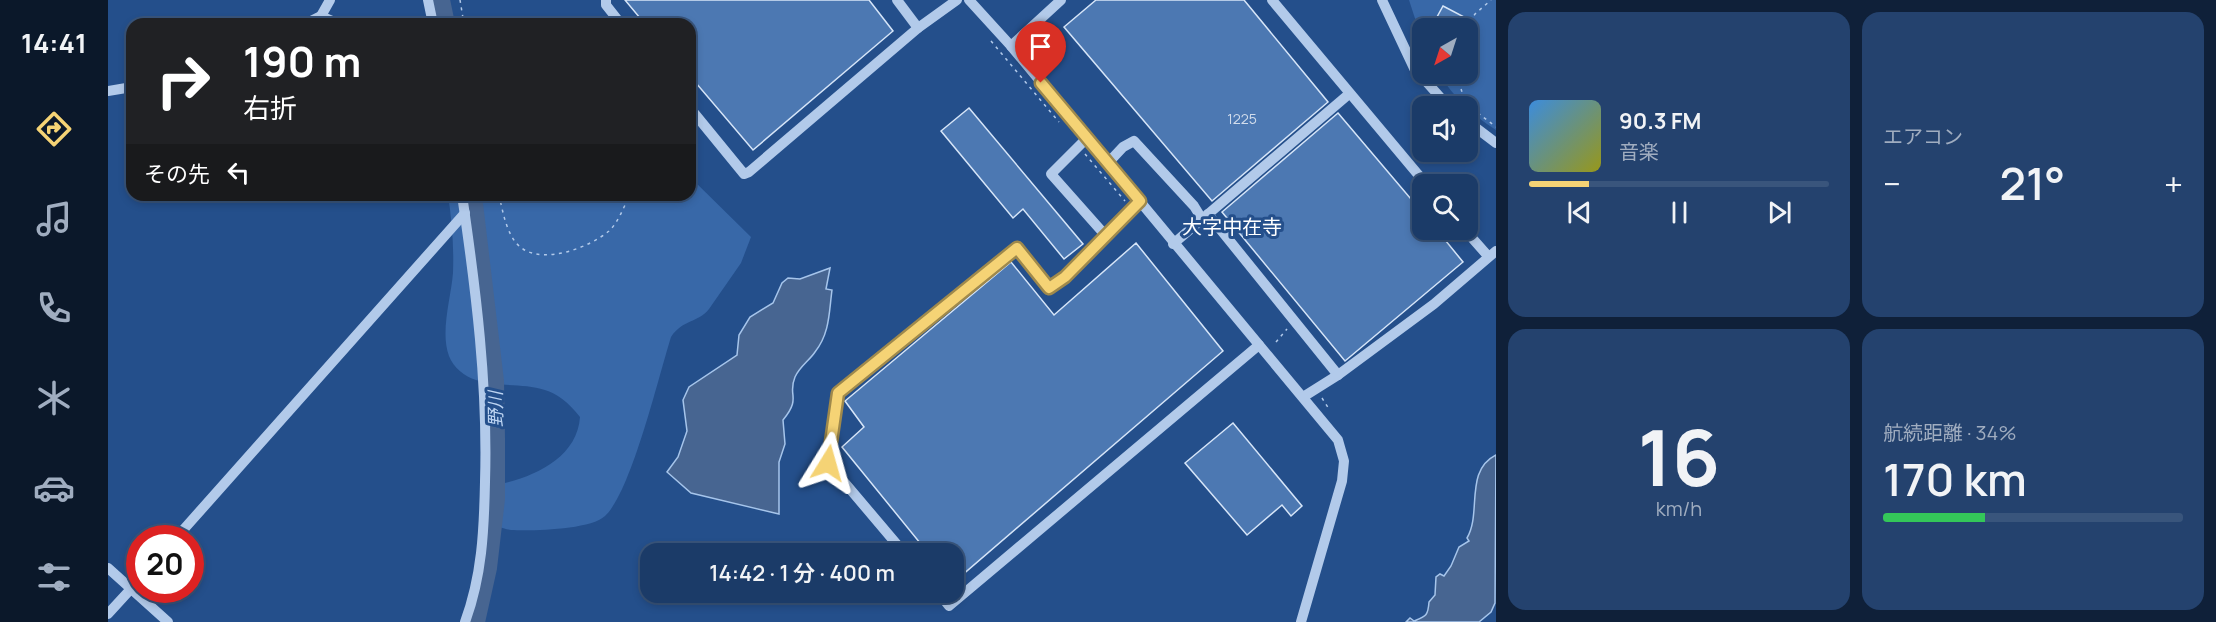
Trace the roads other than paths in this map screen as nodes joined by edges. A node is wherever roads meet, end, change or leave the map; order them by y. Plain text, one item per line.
1 (330, 0) edge
2 (428, 0) edge
3 (606, 0) edge
4 (897, 0) edge
5 (957, 0) edge
6 (969, 0) edge
7 (1061, 0) edge
8 (1272, 0) edge
9 (1382, 0) edge
10 (321, 16) junction
11 (317, 18) edge
12 (326, 18) edge
13 (432, 18) edge
14 (616, 18) edge
15 (918, 28) junction
16 (1011, 46) junction
17 (126, 88) edge
18 (108, 91) edge
19 (1349, 94) junction
20 (1439, 96) edge
21 (696, 115) edge
22 (1478, 129) edge
23 (1087, 138) junction
24 (1496, 143) edge
25 (1108, 163) junction
26 (1417, 174) edge
27 (463, 201) edge
28 (1140, 201) junction
29 (465, 213) junction
30 (1205, 217) junction
31 (1106, 236) junction
32 (1477, 240) edge
33 (1173, 244) junction
34 (1492, 253) edge
35 (1259, 345) junction
36 (1338, 375) junction
37 (1303, 396) junction
38 (188, 525) edge
39 (896, 543) edge
40 (108, 568) edge
41 (126, 584) edge
42 (964, 593) edge
43 (126, 594) edge
44 (147, 603) edge
45 (108, 614) edge
46 (168, 622) edge
47 (465, 622) edge
48 (1301, 622) edge

1 - 10 street
2 - 13 street
3 - 14 street
4 - 15 street
5 - 15 street
6 - 16 street
7 - 16 street
8 - 19 street
9 - 20 street
10 - 11 street
10 - 12 street
15 - 21 street
16 - 23 street
17 - 18 street
19 - 26 street
19 - 30 street
22 - 24 street
23 - 25 street
23 - 31 street
25 - 28 street
25 - 30 street
27 - 29 street
28 - 31 street
28 - 33 street
29 - 38 street
29 - 47 street
30 - 33 street
30 - 36 street
31 - 39 street
32 - 34 street
33 - 35 street
34 - 36 street
35 - 37 street
35 - 42 street
36 - 37 street
37 - 48 street
40 - 41 street
43 - 45 street
44 - 46 street

